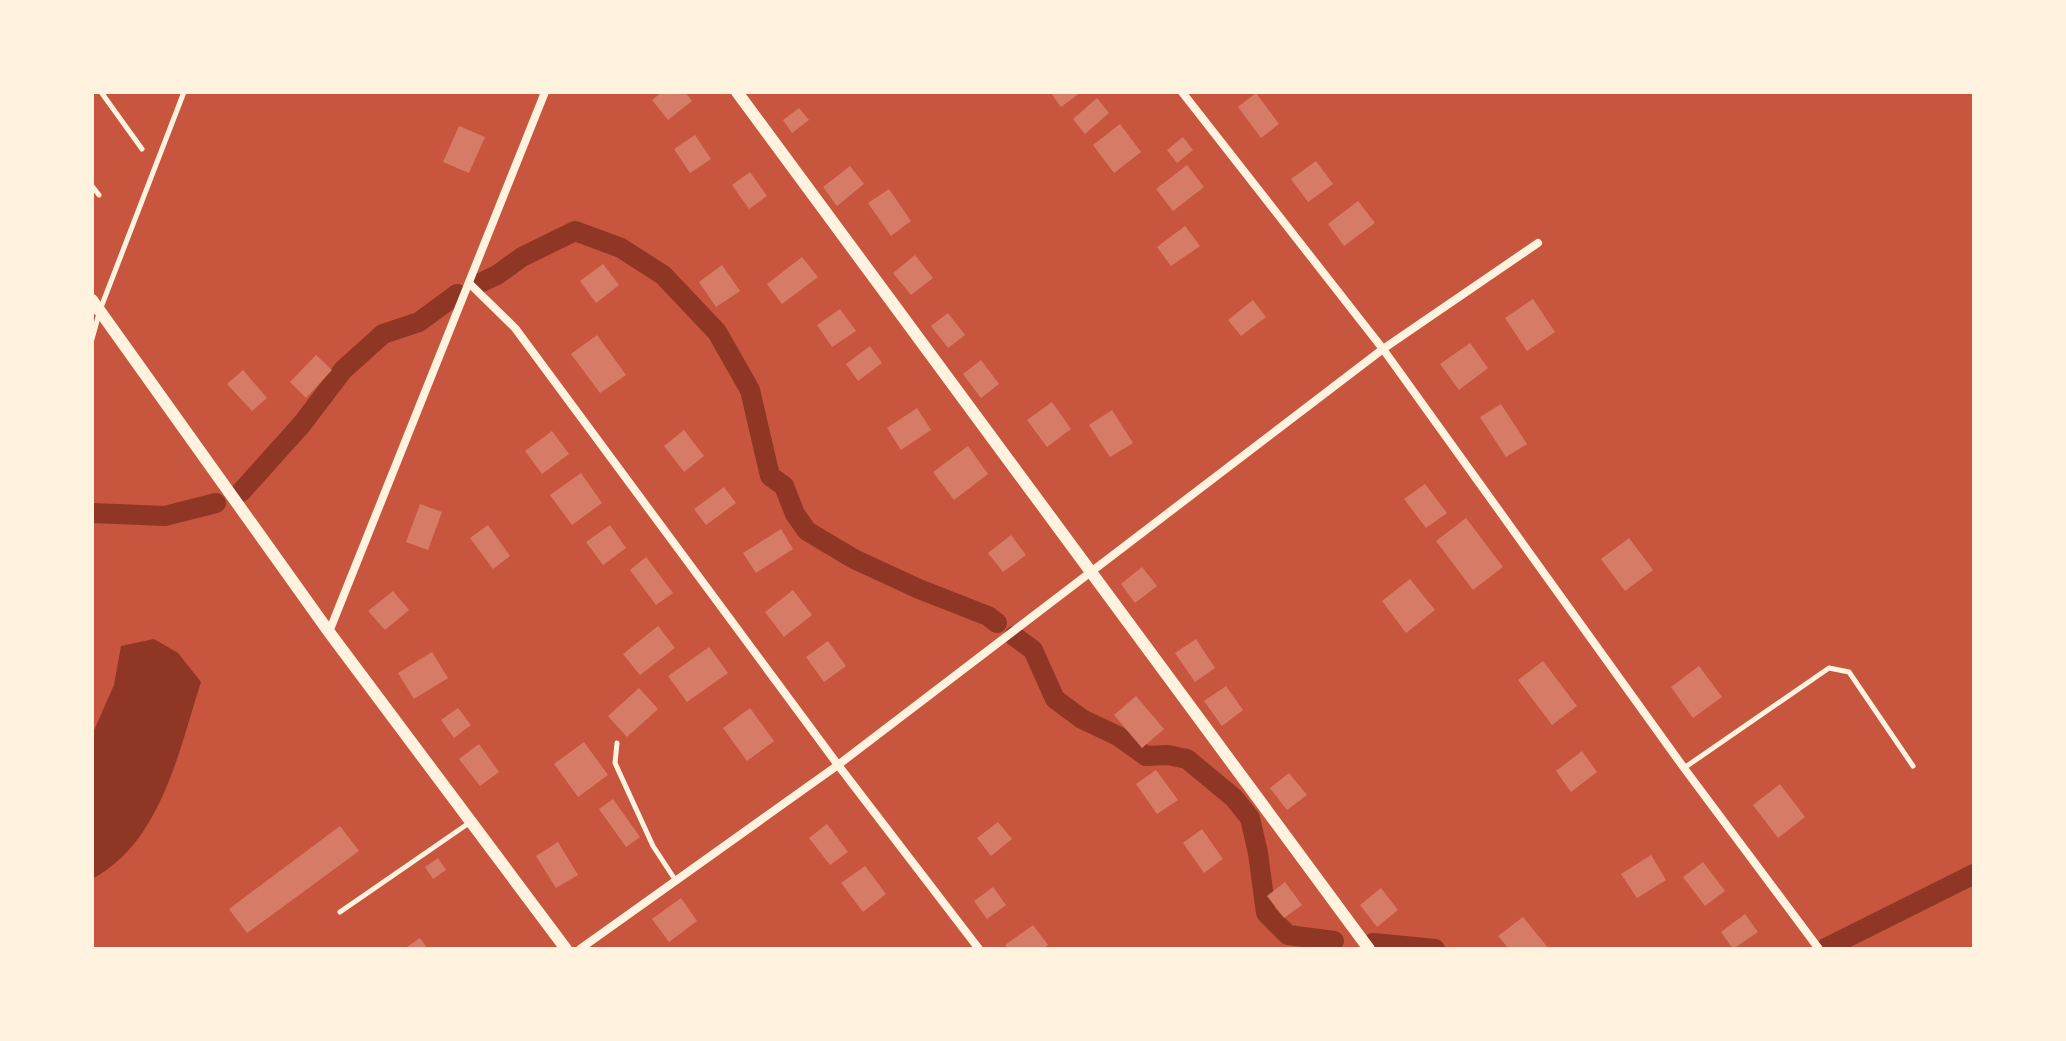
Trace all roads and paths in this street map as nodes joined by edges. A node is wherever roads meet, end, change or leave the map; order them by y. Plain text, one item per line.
1 (101, 92) edge
2 (184, 92) edge
3 (545, 92) edge
4 (737, 92) edge
5 (1182, 92) edge
6 (142, 149) dead end
7 (92, 186) edge
8 (99, 195) dead end
9 (1538, 243) dead end
10 (470, 284) junction
11 (96, 305) edge
12 (92, 339) edge
13 (1383, 349) junction
14 (1092, 571) junction
15 (329, 632) junction
16 (617, 743) dead end
17 (838, 765) junction
18 (1913, 766) dead end
19 (1684, 768) junction
20 (470, 823) junction
21 (676, 881) junction
22 (340, 912) dead end
23 (566, 949) edge
24 (580, 949) edge
25 (979, 949) edge
26 (1369, 949) edge
27 (1819, 949) edge

1 - 6 lane
2 - 11 lane
3 - 10 street
4 - 14 street
5 - 13 street
7 - 8 lane
9 - 13 street
10 - 15 street
10 - 17 street
11 - 12 lane
11 - 15 street
13 - 14 street
13 - 19 street
14 - 17 street
14 - 26 street
15 - 20 street
16 - 21 lane
17 - 21 street
17 - 25 street
18 - 19 lane
19 - 27 street
20 - 22 lane
20 - 23 street
21 - 24 street

